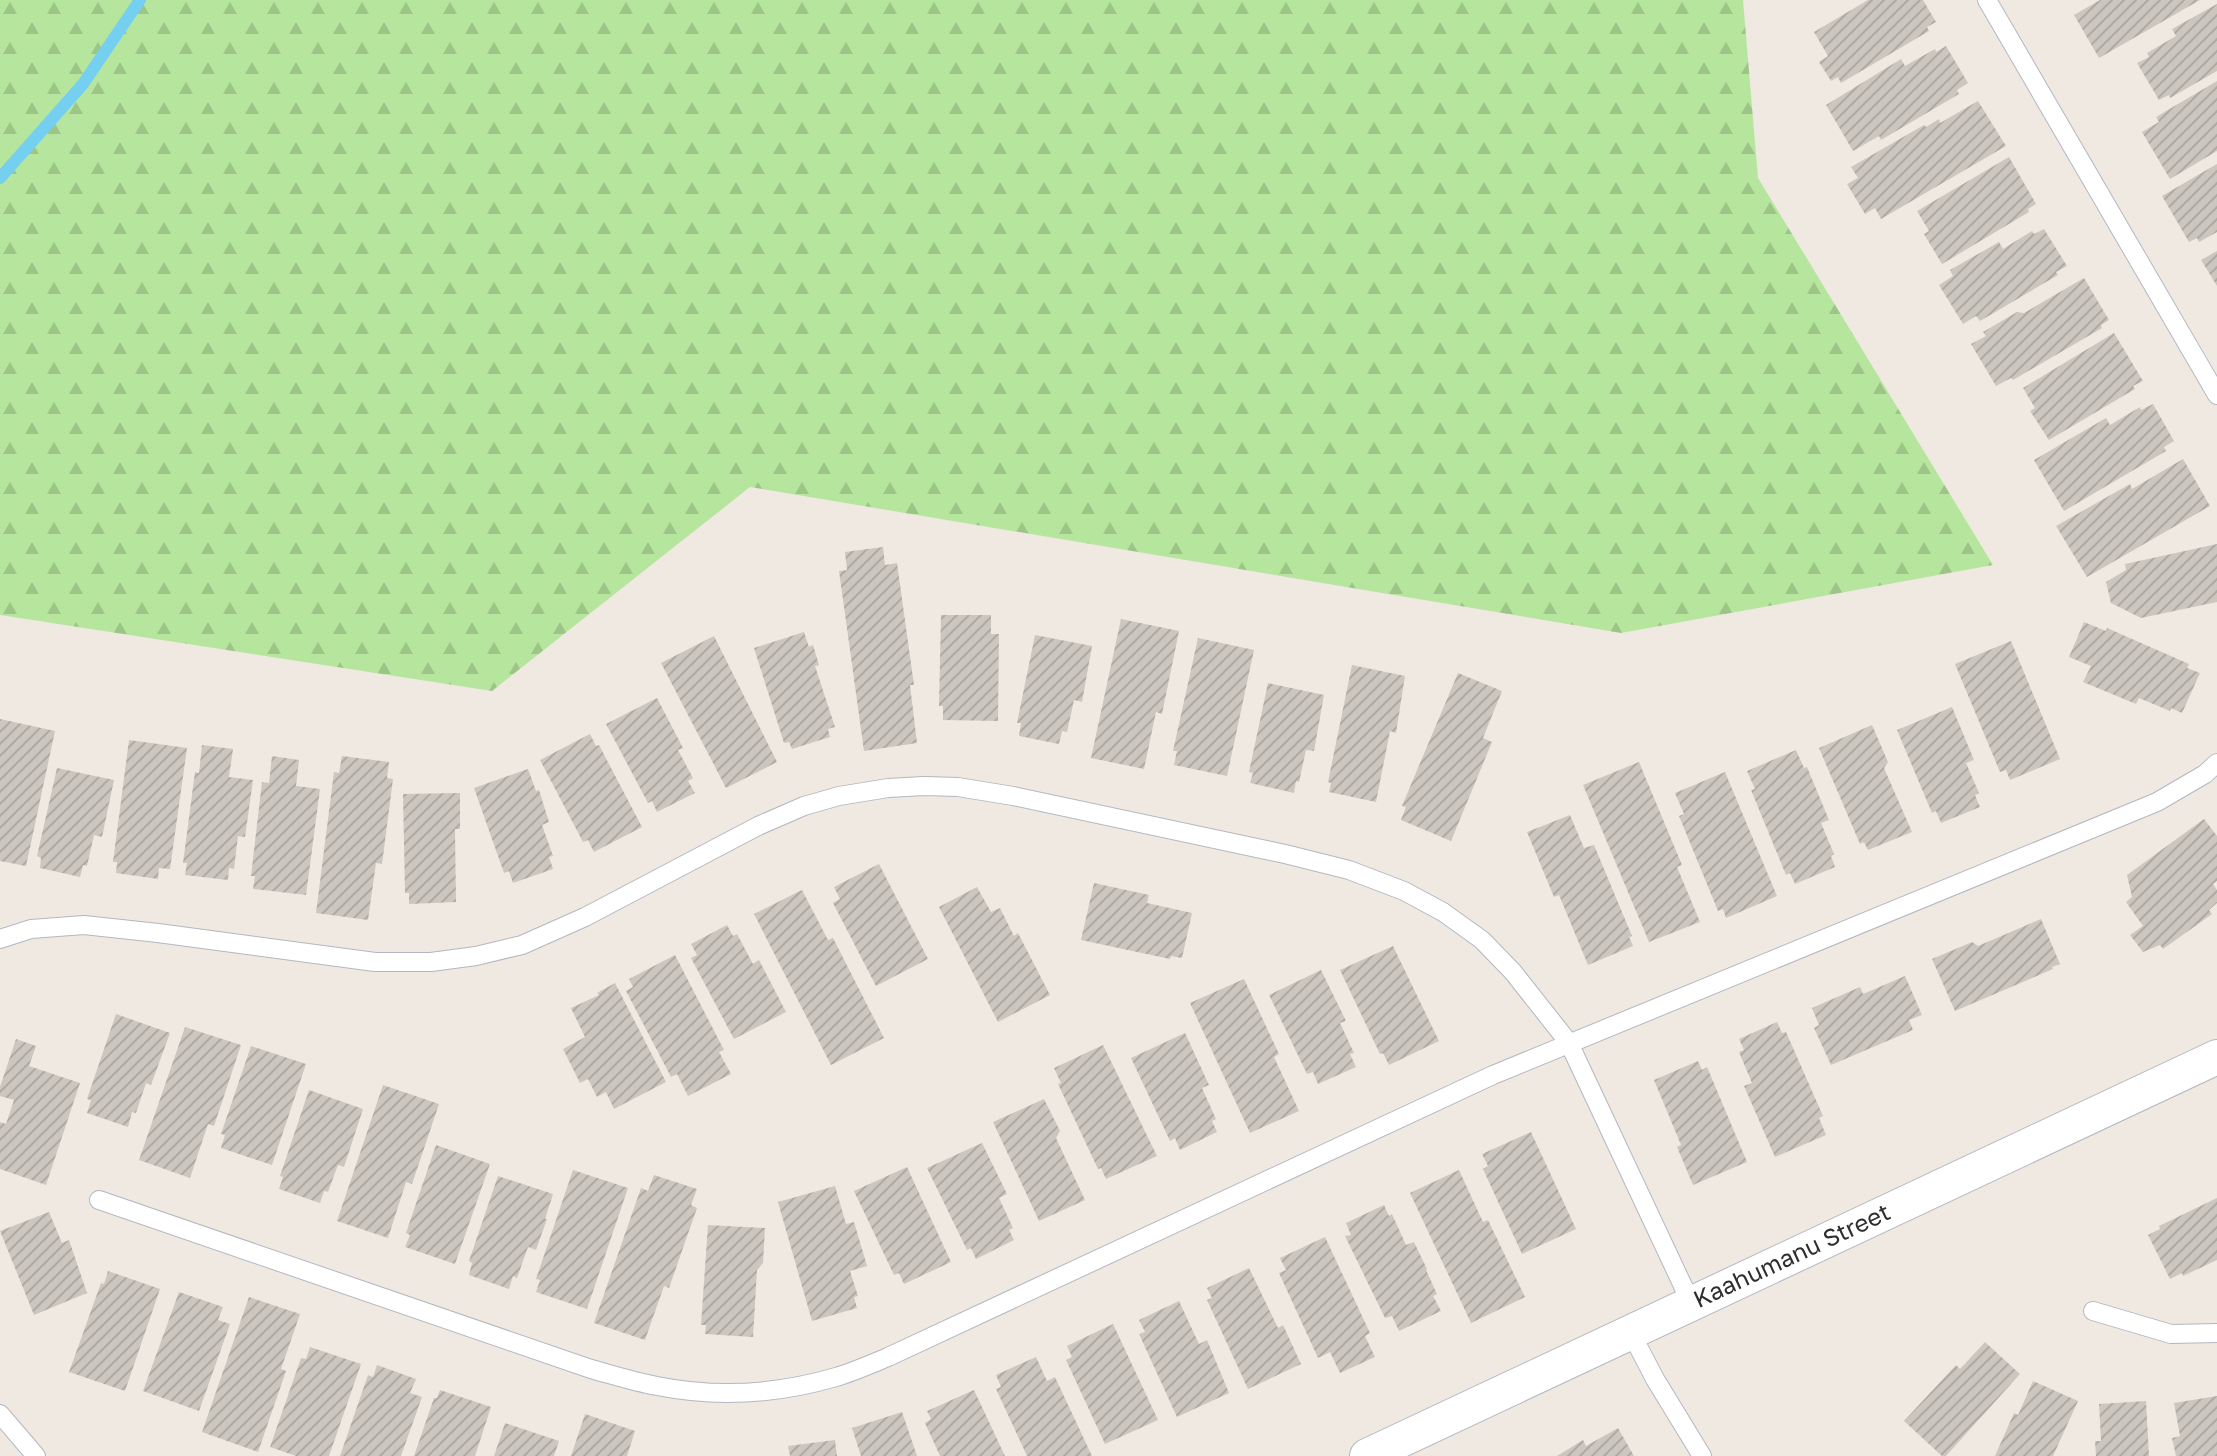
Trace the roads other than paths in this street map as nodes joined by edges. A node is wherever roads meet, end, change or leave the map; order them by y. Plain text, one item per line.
1 (1987, 0) edge
2 (2217, 395) edge
3 (2217, 763) edge
4 (0, 939) edge
5 (1569, 1043) junction
6 (2217, 1057) edge
7 (99, 1200) dead end
8 (1691, 1303) junction
9 (2093, 1311) dead end
10 (1630, 1331) junction
11 (2217, 1333) edge
12 (0, 1414) edge
13 (36, 1456) edge
14 (1367, 1456) edge
15 (1702, 1456) edge

1 - 2 lane
3 - 5 lane
4 - 5 lane
5 - 7 lane
5 - 8 lane
6 - 8 street, Kaahumanu Street
8 - 10 street, Kaahumanu Street
9 - 11 lane
10 - 14 street, Kaahumanu Street
10 - 15 lane
12 - 13 lane

